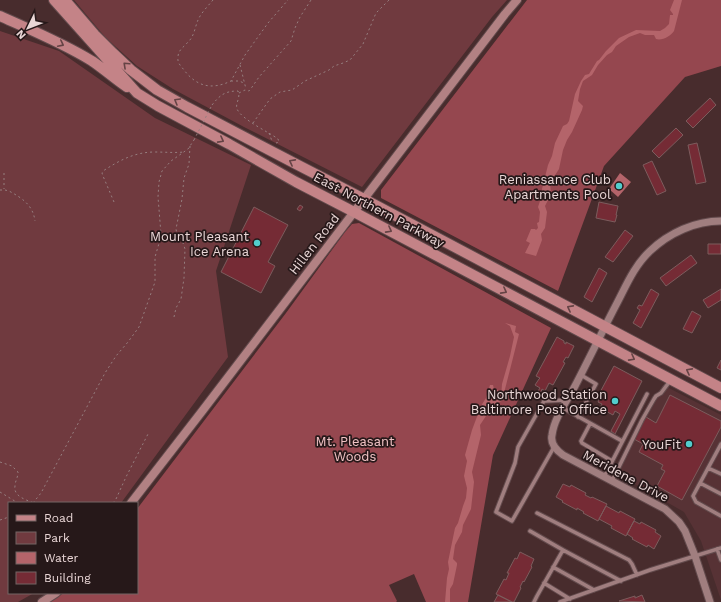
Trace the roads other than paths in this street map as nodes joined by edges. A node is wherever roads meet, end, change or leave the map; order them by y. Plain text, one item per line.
1 (54, 0) edge
2 (65, 0) edge
3 (517, 0) edge
4 (0, 16) edge
5 (91, 36) junction
6 (137, 93) junction
7 (364, 199) junction
8 (354, 212) junction
9 (721, 220) edge
10 (605, 326) junction
11 (598, 340) junction
12 (580, 375) junction
13 (671, 379) junction
14 (721, 388) edge
15 (647, 394) dead end
16 (567, 400) junction
17 (721, 406) edge
18 (563, 408) junction
19 (578, 417) junction
20 (590, 424) junction
21 (622, 441) junction
22 (553, 444) junction
23 (721, 444) edge
24 (719, 452) edge
25 (612, 461) junction
26 (708, 468) junction
27 (721, 474) edge
28 (604, 477) junction
29 (612, 481) junction
30 (700, 483) junction
31 (721, 494) edge
32 (132, 502) edge
33 (537, 514) dead end
34 (721, 516) edge
35 (530, 531) dead end
36 (719, 548) edge
37 (563, 550) junction
38 (695, 556) junction
39 (721, 560) edge
40 (553, 567) junction
41 (636, 575) junction
42 (621, 581) junction
43 (544, 584) junction
44 (594, 590) junction
45 (54, 594) edge
46 (570, 599) junction
47 (42, 602) edge
48 (534, 602) edge
49 (560, 602) edge
50 (710, 602) edge

1 - 5 main road, East Northern Parkway
2 - 5 main road, East Northern Parkway
3 - 7 street, Hillen Road
4 -> 6 main road
5 - 6 main road, East Northern Parkway
7 -> 5 main road, East Northern Parkway
6 -> 8 main road, East Northern Parkway
7 - 8 street, Hillen Road
10 -> 7 main road, East Northern Parkway
8 -> 11 main road, East Northern Parkway
8 - 32 street, Hillen Road
9 - 10 street
10 - 11 street
14 -> 10 main road, East Northern Parkway
11 - 12 street
11 -> 13 main road, East Northern Parkway
12 - 16 street
12 - 19 lane
13 - 17 main road, East Northern Parkway
13 - 29 lane
15 - 21 lane
16 - 18 street
16 - 22 lane
18 - 19 lane
18 - 22 street
19 - 20 lane
20 - 21 lane
20 - 25 lane
21 - 25 lane
22 - 28 street, Meridene Drive
23 - 24 lane
24 - 26 lane
25 - 28 lane
26 - 27 lane
26 - 30 lane
28 - 29 street, Meridene Drive
29 - 38 street, Meridene Drive
30 - 31 lane
30 - 34 lane
33 - 41 lane
35 - 37 lane
36 - 38 lane
36 - 39 lane
37 - 40 lane
37 - 42 lane
38 - 41 lane
38 - 50 street, Meridene Drive
40 - 43 lane
40 - 44 lane
41 - 42 lane
42 - 44 lane
43 - 46 lane
43 - 48 lane
44 - 46 lane
45 - 47 street
46 - 49 lane

